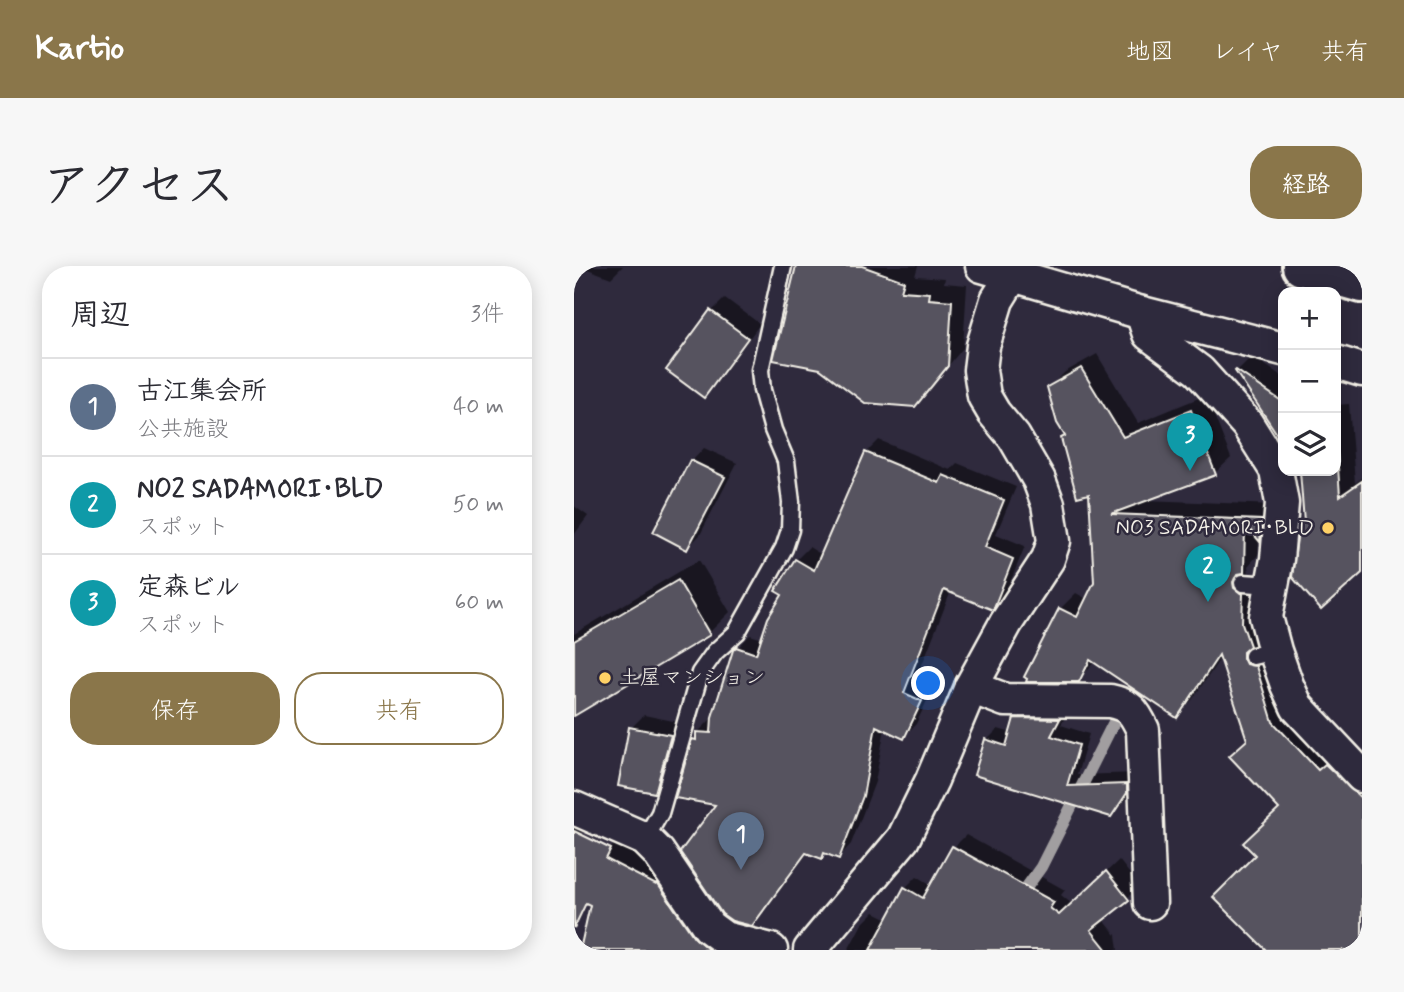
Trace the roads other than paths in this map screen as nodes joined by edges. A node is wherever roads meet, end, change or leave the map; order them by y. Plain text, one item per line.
1 (783, 266) edge
2 (1302, 266) edge
3 (1004, 269) edge
4 (1362, 283) edge
5 (1142, 313) junction
6 (1278, 348) edge
7 (1341, 364) edge
8 (1362, 370) edge
9 (971, 687) junction
10 (1362, 776) edge
11 (574, 808) edge
12 (645, 839) junction
13 (1150, 903) dead end
14 (771, 950) edge
15 (810, 950) edge

1 - 12 lane
2 - 4 highway
3 - 5 street
3 - 9 street
5 - 6 street
5 - 10 street
7 - 8 street
9 - 13 street
9 - 15 street
11 - 12 street
12 - 14 street

